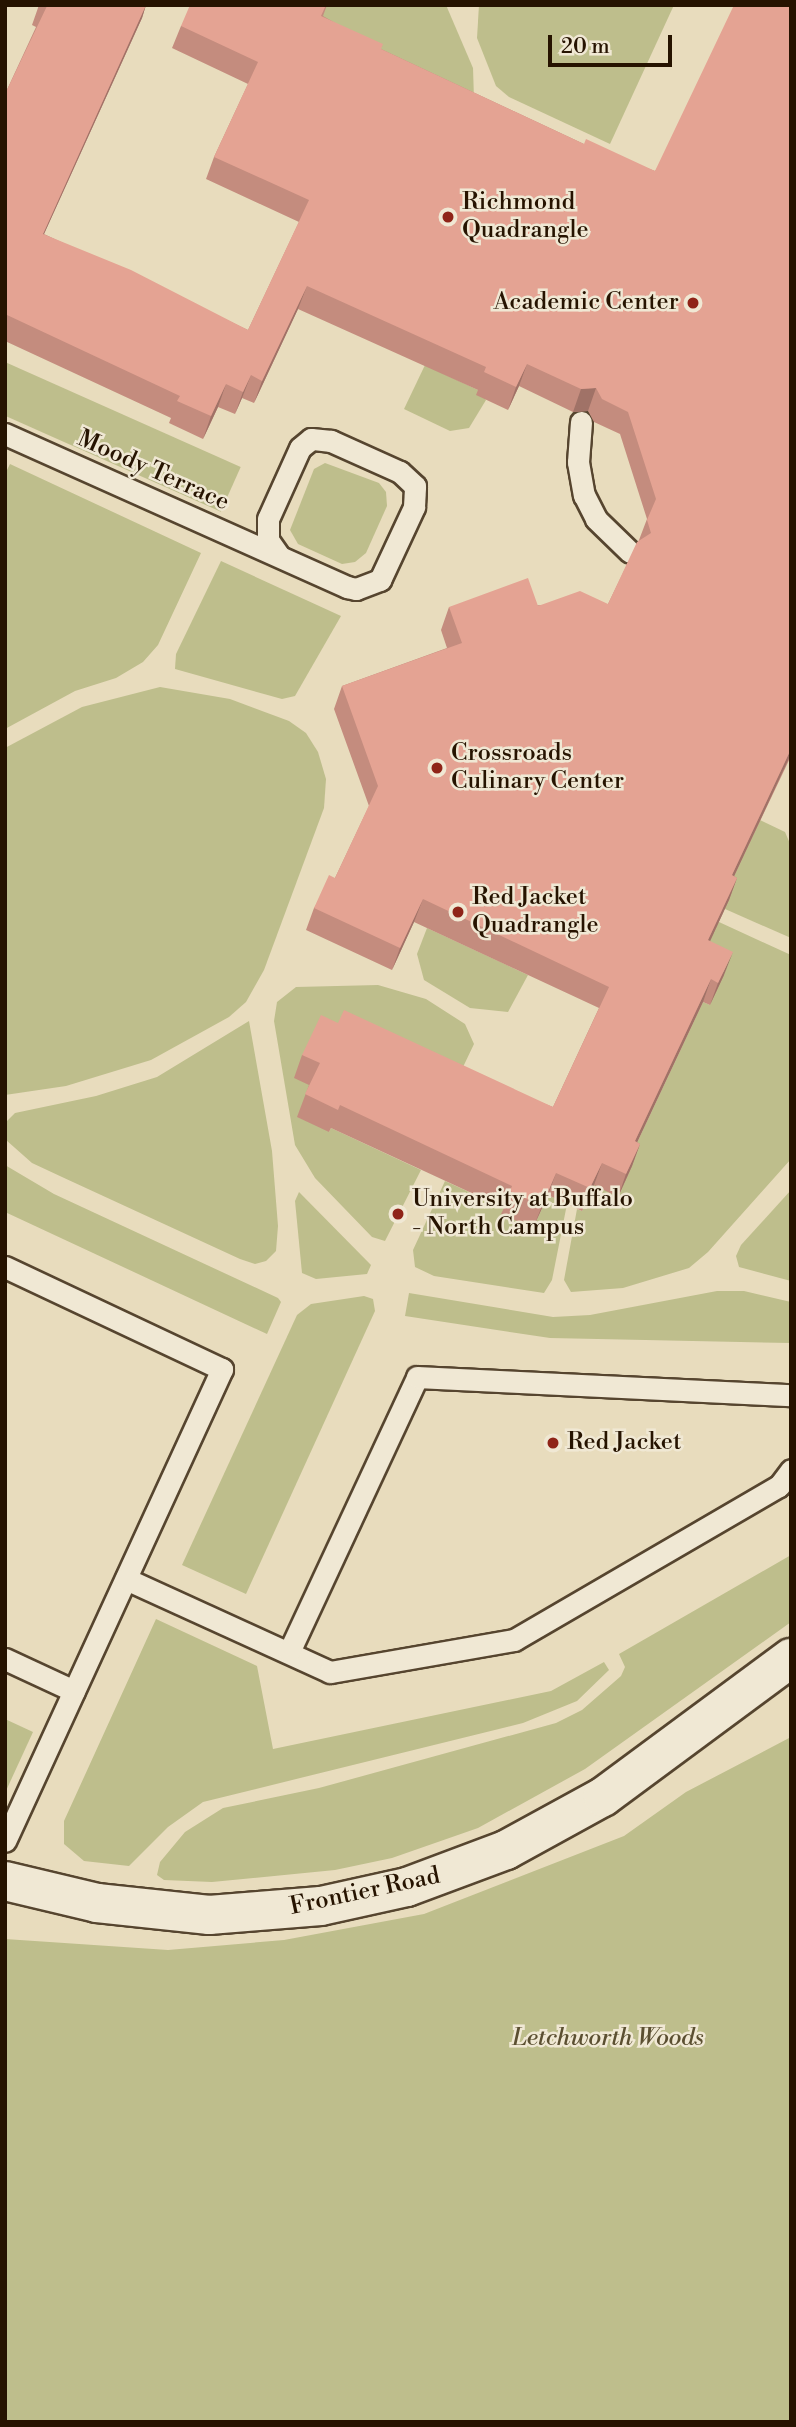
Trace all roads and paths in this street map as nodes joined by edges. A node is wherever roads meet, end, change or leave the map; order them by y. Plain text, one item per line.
1 (581, 422) edge
2 (5, 434) edge
3 (630, 552) edge
4 (279, 556) junction
5 (5, 1267) edge
6 (791, 1395) edge
7 (791, 1470) edge
8 (126, 1578) junction
9 (289, 1652) junction
10 (791, 1658) edge
11 (5, 1659) edge
12 (74, 1691) junction
13 (5, 1841) edge
14 (5, 1881) edge

1 - 3 lane
2 - 4 lane, Moody Terrace
4 - 4 lane
5 - 8 lane
6 - 9 lane
7 - 9 lane
8 - 9 lane
8 - 12 lane
10 - 14 street, Frontier Road
11 - 12 lane
12 - 13 lane

